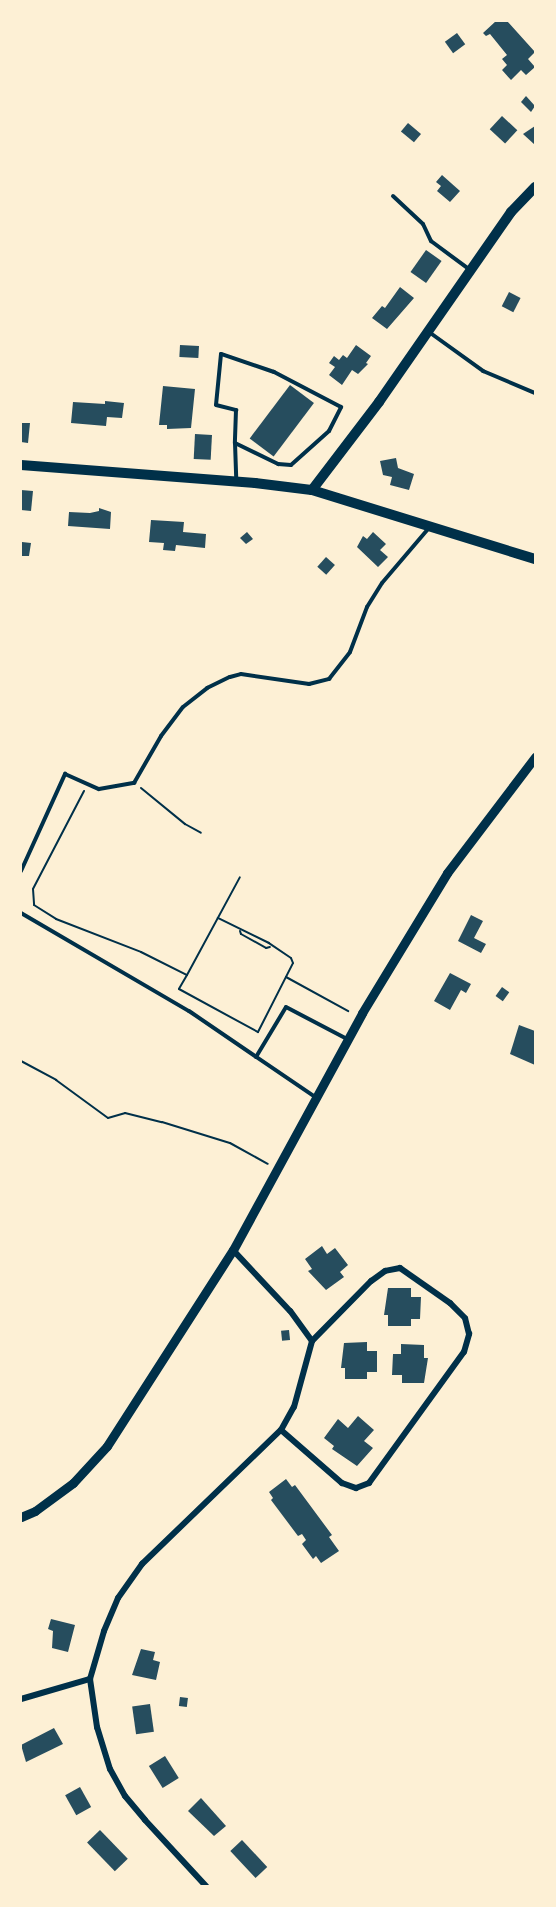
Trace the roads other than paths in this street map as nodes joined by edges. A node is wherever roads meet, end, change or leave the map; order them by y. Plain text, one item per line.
1 (535, 187) edge
2 (393, 196) dead end
3 (471, 271) junction
4 (429, 332) junction
5 (535, 393) edge
6 (235, 443) junction
7 (21, 465) edge
8 (236, 482) junction
9 (312, 490) junction
10 (430, 526) junction
11 (535, 559) edge
12 (535, 757) edge
13 (21, 871) edge
14 (21, 913) edge
15 (348, 1039) junction
16 (256, 1056) junction
17 (317, 1098) junction
18 (233, 1250) junction
19 (312, 1341) junction
20 (281, 1430) junction
21 (21, 1517) edge
22 (90, 1679) junction
23 (21, 1699) edge
24 (206, 1886) edge

1 - 3 main road
2 - 3 lane
3 - 4 main road
4 - 5 lane
4 - 9 main road
6 - 6 lane
6 - 8 lane
7 - 8 main road
8 - 9 main road
9 - 10 main road
10 - 11 main road
10 - 13 lane
12 - 15 street
14 - 16 lane
15 - 16 lane
15 - 17 street
16 - 17 lane
17 - 18 street
18 - 19 street
18 - 21 street
19 - 20 street
19 - 20 street
20 - 22 street
22 - 23 street
22 - 24 street

